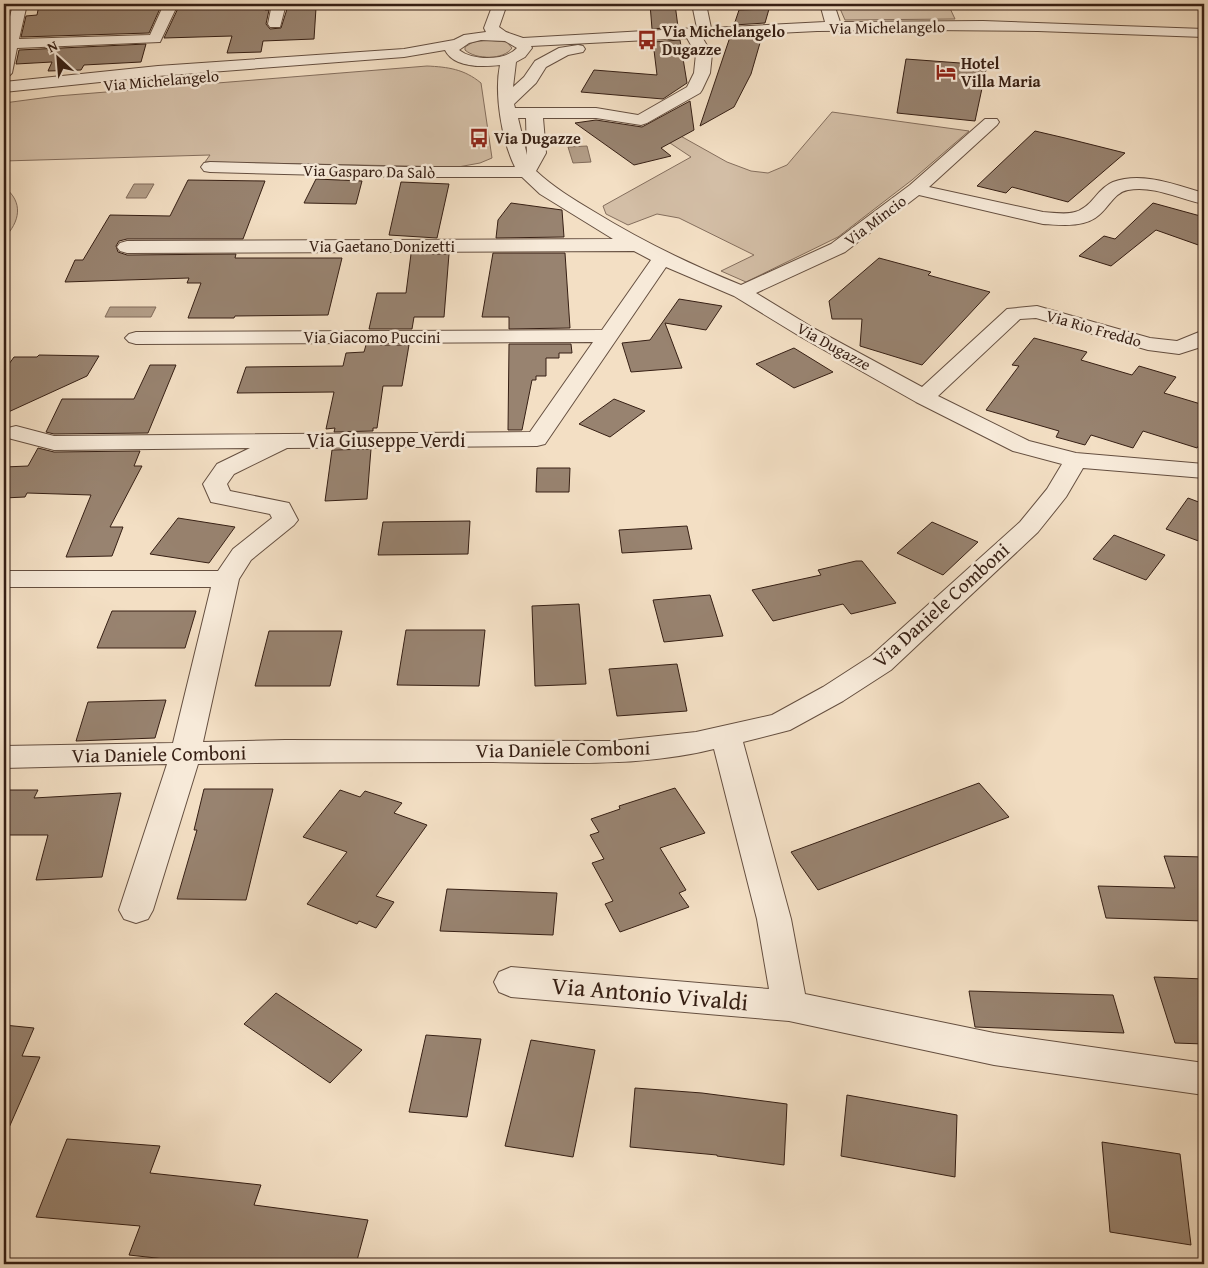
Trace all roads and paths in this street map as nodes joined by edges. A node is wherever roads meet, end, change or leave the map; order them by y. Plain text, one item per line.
1 (20, 4) edge
2 (171, 4) edge
3 (278, 4) edge
4 (500, 4) edge
5 (699, 4) edge
6 (827, 4) edge
7 (965, 11) dead end
8 (493, 19) junction
9 (275, 24) dead end
10 (973, 26) junction
11 (834, 27) junction
12 (1204, 33) edge
13 (501, 36) junction
14 (698, 36) junction
15 (472, 38) junction
16 (10, 44) junction
17 (522, 46) junction
18 (454, 50) junction
19 (317, 59) junction
20 (507, 69) junction
21 (4, 73) edge
22 (4, 87) edge
23 (4, 96) edge
24 (508, 108) junction
25 (534, 112) junction
26 (991, 122) dead end
27 (210, 167) dead end
28 (527, 172) junction
29 (916, 189) junction
30 (1204, 199) edge
31 (637, 245) junction
32 (127, 248) dead end
33 (663, 257) junction
34 (741, 292) junction
35 (608, 336) junction
36 (1204, 336) edge
37 (136, 338) dead end
38 (924, 396) junction
39 (16, 434) dead end
40 (288, 441) junction
41 (1076, 460) junction
42 (1204, 471) edge
43 (226, 578) junction
44 (4, 579) edge
45 (726, 736) junction
46 (186, 753) junction
47 (4, 757) edge
48 (136, 910) dead end
49 (511, 982) dead end
50 (789, 1006) junction
51 (1204, 1079) edge

1 - 16 street
2 - 16 street
3 - 9 street
4 - 8 street
5 - 14 street
6 - 11 street
7 - 10 street
8 - 13 street
8 - 15 street
10 - 11 street, Via Michelangelo
10 - 12 street, Via Michelangelo
11 - 14 street, Via Michelangelo
13 - 15 street
13 - 17 street
14 - 17 street
14 - 24 street
14 - 25 street
15 - 18 street
16 - 21 street
17 - 20 street
18 - 19 street, Via Michelangelo
18 - 20 street
19 - 22 street, Via Michelangelo
19 - 23 street, Via Michelangelo
20 - 24 street, Via Dugazze
24 - 25 street
24 - 28 street, Via Dugazze
25 - 28 street
26 - 29 street, Via Mincio
27 - 28 street, Via Gasparo Da Salò
28 - 31 street, Via Dugazze
29 - 30 street
29 - 34 street, Via Mincio
31 - 32 street, Via Gaetano Donizetti
31 - 33 street, Via Dugazze
33 - 34 street, Via Dugazze
33 - 35 street, Via Giuseppe Verdi
34 - 38 street, Via Dugazze
35 - 37 street, Via Giacomo Puccini
35 - 40 street, Via Giuseppe Verdi
36 - 38 street, Via Rio Freddo
38 - 41 street, Via Dugazze
39 - 40 street, Via Giuseppe Verdi
40 - 43 street
41 - 42 street, Via Dugazze
41 - 45 street, Via Daniele Comboni
43 - 44 street
43 - 46 street
45 - 46 street, Via Daniele Comboni
45 - 50 street
46 - 47 street, Via Daniele Comboni
46 - 48 street
49 - 50 street, Via Antonio Vivaldi
50 - 51 street, Via Antonio Vivaldi

